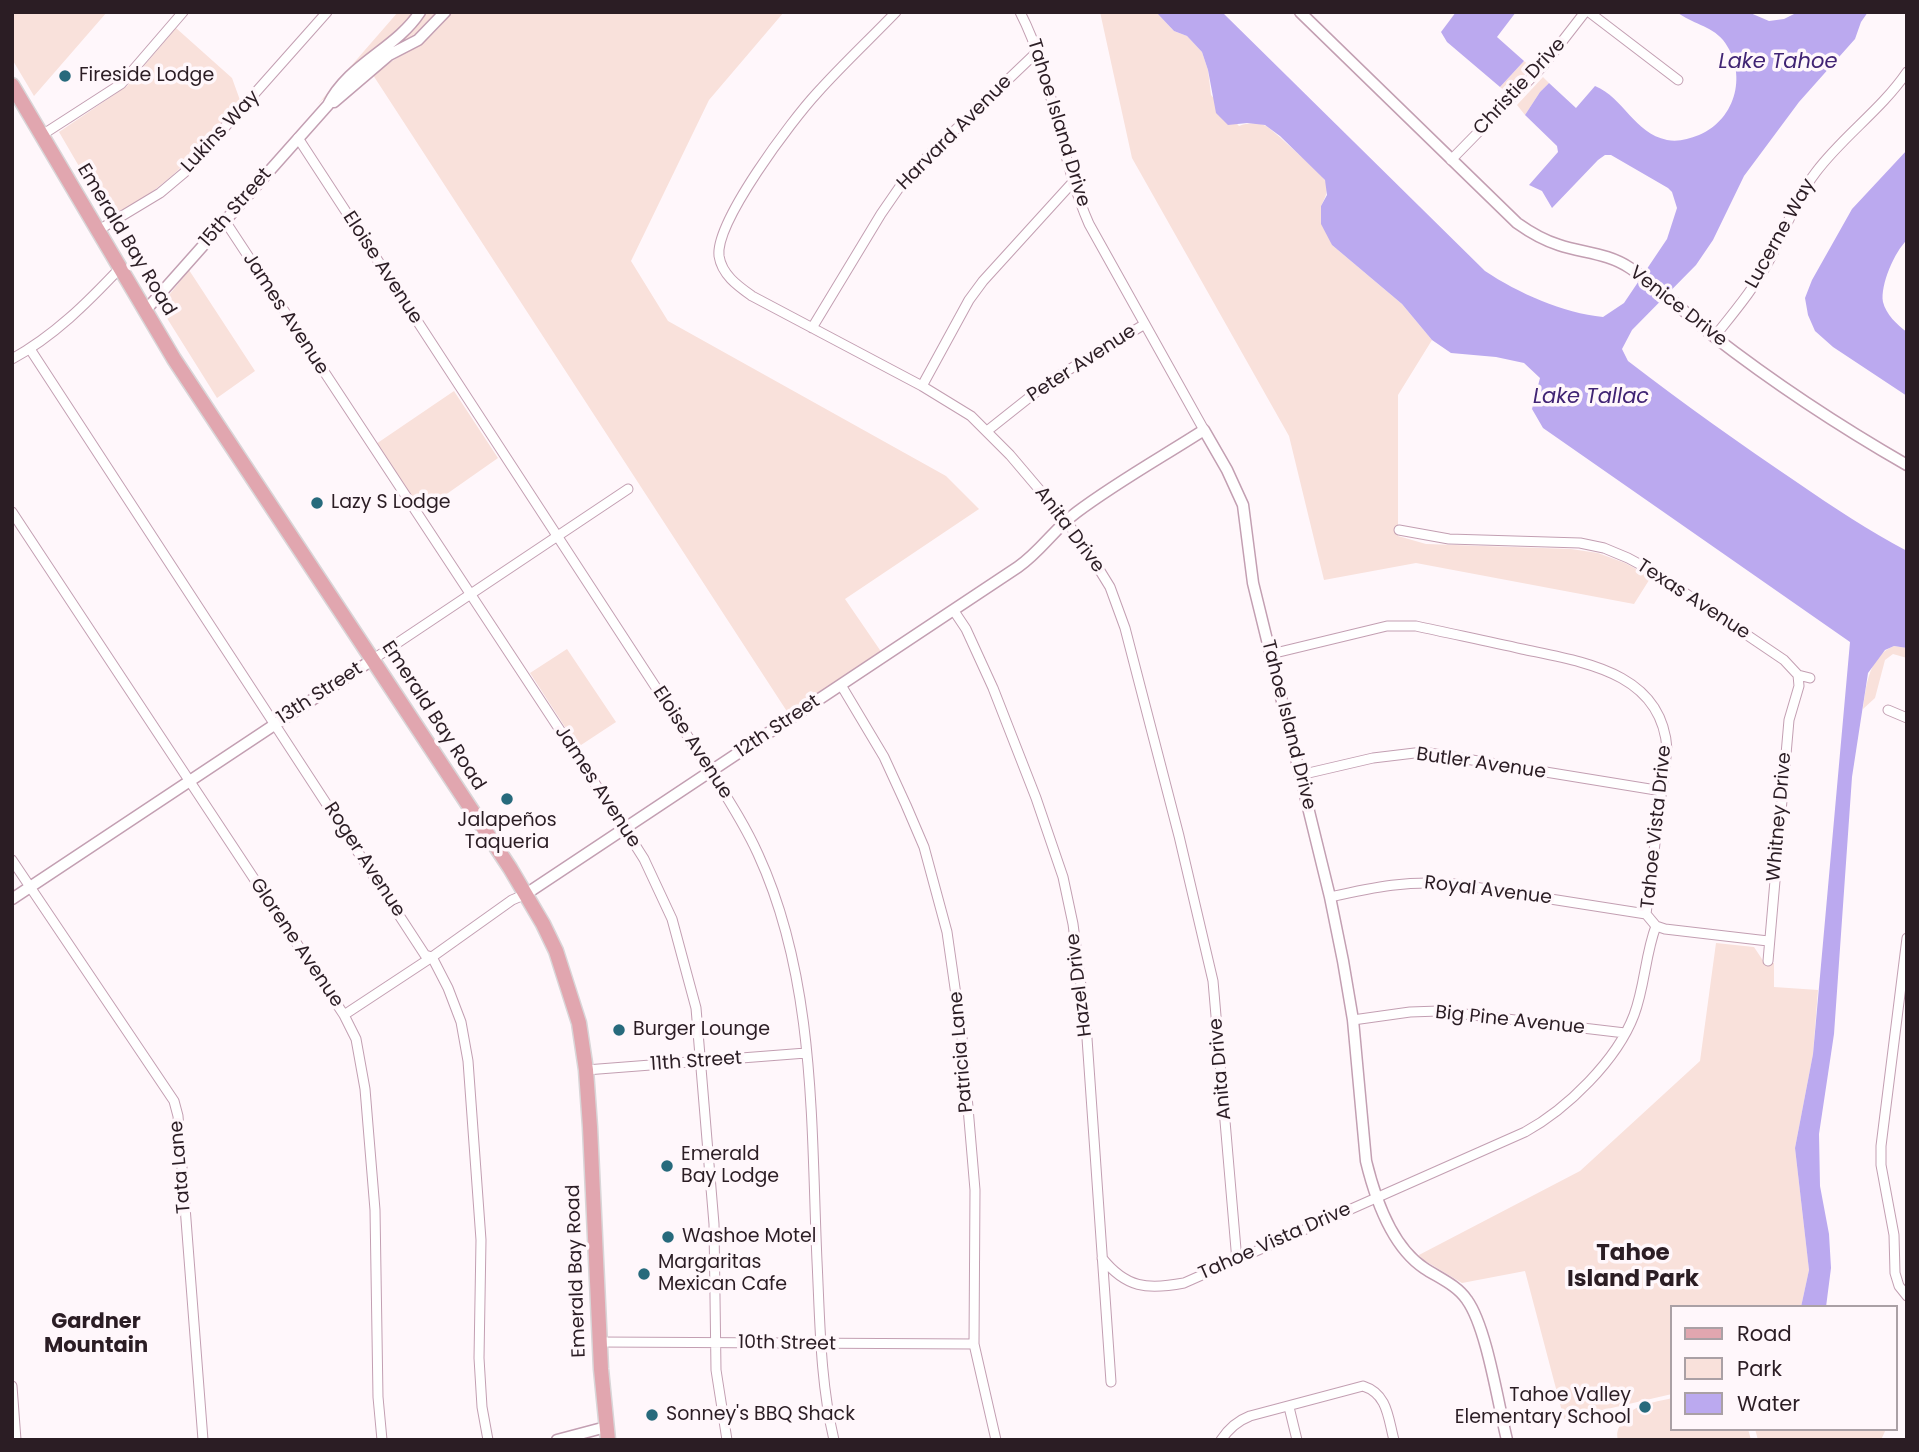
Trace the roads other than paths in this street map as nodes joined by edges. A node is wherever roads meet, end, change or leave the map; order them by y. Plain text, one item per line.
1 (183, 12) edge
2 (327, 12) edge
3 (420, 12) edge
4 (445, 12) edge
5 (896, 12) edge
6 (1020, 12) edge
7 (1300, 12) edge
8 (1587, 12) edge
9 (1038, 51) junction
10 (1907, 72) edge
11 (1678, 80) dead end
12 (12, 85) edge
13 (328, 105) junction
14 (41, 135) junction
15 (298, 138) junction
16 (1451, 160) junction
17 (1073, 182) junction
18 (225, 221) junction
19 (97, 231) junction
20 (120, 268) junction
21 (145, 311) junction
22 (1145, 324) junction
23 (812, 328) junction
24 (1714, 337) junction
25 (30, 349) junction
26 (12, 359) edge
27 (922, 386) junction
28 (1204, 429) junction
29 (987, 431) junction
30 (1907, 465) edge
31 (628, 489) dead end
32 (12, 512) edge
33 (1066, 521) junction
34 (1399, 530) dead end
35 (557, 538) junction
36 (470, 595) junction
37 (954, 611) junction
38 (1271, 654) junction
39 (372, 660) junction
40 (1798, 675) junction
41 (1810, 678) dead end
42 (841, 685) junction
43 (1888, 710) dead end
44 (1907, 718) edge
45 (276, 724) junction
46 (711, 772) junction
47 (1300, 775) junction
48 (189, 781) junction
49 (1662, 791) junction
50 (625, 829) junction
51 (12, 860) edge
52 (30, 887) junction
53 (526, 894) junction
54 (1330, 897) junction
55 (12, 899) edge
56 (1646, 914) junction
57 (1656, 926) junction
58 (1907, 938) edge
59 (1768, 941) junction
60 (432, 957) junction
61 (1768, 961) dead end
62 (344, 1015) junction
63 (1353, 1020) junction
64 (1625, 1033) junction
65 (806, 1053) junction
66 (702, 1063) junction
67 (586, 1070) junction
68 (1377, 1196) junction
69 (1102, 1258) junction
70 (1237, 1261) junction
71 (1907, 1296) edge
72 (599, 1342) junction
73 (716, 1343) junction
74 (821, 1344) junction
75 (974, 1344) junction
76 (1111, 1382) dead end
77 (12, 1386) edge
78 (1289, 1407) junction
79 (607, 1434) edge
80 (16, 1440) edge
81 (203, 1440) edge
82 (382, 1440) edge
83 (488, 1440) edge
84 (557, 1440) edge
85 (726, 1440) edge
86 (834, 1440) edge
87 (996, 1440) edge
88 (1221, 1440) edge
89 (1297, 1440) edge
90 (1394, 1440) edge
91 (1507, 1440) edge

1 - 14 street
2 - 19 street, Lukins Way
3 - 13 street, 15th Street
4 - 13 street, 15th Street
5 - 23 street, Anita Drive
6 - 9 street, Tahoe Island Drive
7 - 16 street, Venice Drive
8 - 11 street
8 - 16 street, Christie Drive
9 - 17 street, Tahoe Island Drive
9 - 23 street, Harvard Avenue
10 - 24 street, Lucerne Way
12 - 14 main road, Emerald Bay Road
13 - 15 street, 15th Street
14 - 19 main road, Emerald Bay Road
15 - 18 street, 15th Street
15 - 35 street, Eloise Avenue
16 - 24 street, Venice Drive
17 - 22 street, Tahoe Island Drive
17 - 27 street
18 - 21 street, 15th Street
18 - 36 street, James Avenue
19 - 20 main road, Emerald Bay Road
20 - 21 main road, Emerald Bay Road
20 - 25 street
21 - 39 main road, Emerald Bay Road
22 - 28 street, Tahoe Island Drive
22 - 29 street, Peter Avenue
23 - 27 street, Anita Drive
24 - 30 street, Venice Drive
25 - 26 street
25 - 45 street, Roger Avenue
27 - 29 street, Anita Drive
28 - 33 street, 12th Street
28 - 38 street, Tahoe Island Drive
29 - 33 street, Anita Drive
31 - 35 street, 13th Street
32 - 48 street, Glorene Avenue
33 - 37 street, 12th Street
33 - 70 street, Anita Drive
34 - 40 street, Texas Avenue
35 - 36 street, 13th Street
35 - 46 street, Eloise Avenue
36 - 39 street, 13th Street
36 - 50 street, James Avenue
37 - 42 street, 12th Street
37 - 69 street, Hazel Drive
38 - 47 street, Tahoe Island Drive
38 - 49 street, Tahoe Vista Drive
39 - 45 street, 13th Street
39 - 53 main road, Emerald Bay Road
40 - 41 street, Texas Avenue
40 - 59 street, Whitney Drive
42 - 46 street, 12th Street
42 - 75 street, Patricia Lane
43 - 44 street
45 - 48 street, 13th Street
45 - 60 street, Roger Avenue
46 - 50 street, 12th Street
46 - 65 street, Eloise Avenue
47 - 49 street, Butler Avenue
47 - 54 street, Tahoe Island Drive
48 - 52 street, 13th Street
48 - 62 street, Glorene Avenue
49 - 56 street, Tahoe Vista Drive
50 - 53 street, 12th Street
50 - 66 street, James Avenue
51 - 52 street, Tata Lane
52 - 55 street, 13th Street
52 - 81 street, Tata Lane
53 - 60 street, 12th Street
53 - 67 main road, Emerald Bay Road
54 - 56 street, Royal Avenue
54 - 63 street, Tahoe Island Drive
56 - 57 street, Tahoe Vista Drive
57 - 59 street
57 - 64 street, Tahoe Vista Drive
58 - 71 street
59 - 61 street, Whitney Drive
60 - 62 street, 12th Street
60 - 83 street, Roger Avenue
62 - 82 street, Glorene Avenue
63 - 64 street, Big Pine Avenue
63 - 68 street, Tahoe Island Drive
64 - 68 street, Tahoe Vista Drive
65 - 66 street, 11th Street
65 - 74 street, Eloise Avenue
66 - 67 street, 11th Street
66 - 73 street, James Avenue
67 - 72 main road, Emerald Bay Road
68 - 70 street, Tahoe Vista Drive
68 - 91 street, Tahoe Island Drive
69 - 70 street, Tahoe Vista Drive
69 - 76 street, Hazel Drive
72 - 73 street, 10th Street
72 - 79 main road, Emerald Bay Road
73 - 74 street, 10th Street
73 - 85 street, James Avenue
74 - 75 street, 10th Street
74 - 86 street, Eloise Avenue
75 - 87 street, Patricia Lane
77 - 80 street
78 - 88 street
78 - 89 street
78 - 90 street
79 - 84 street

